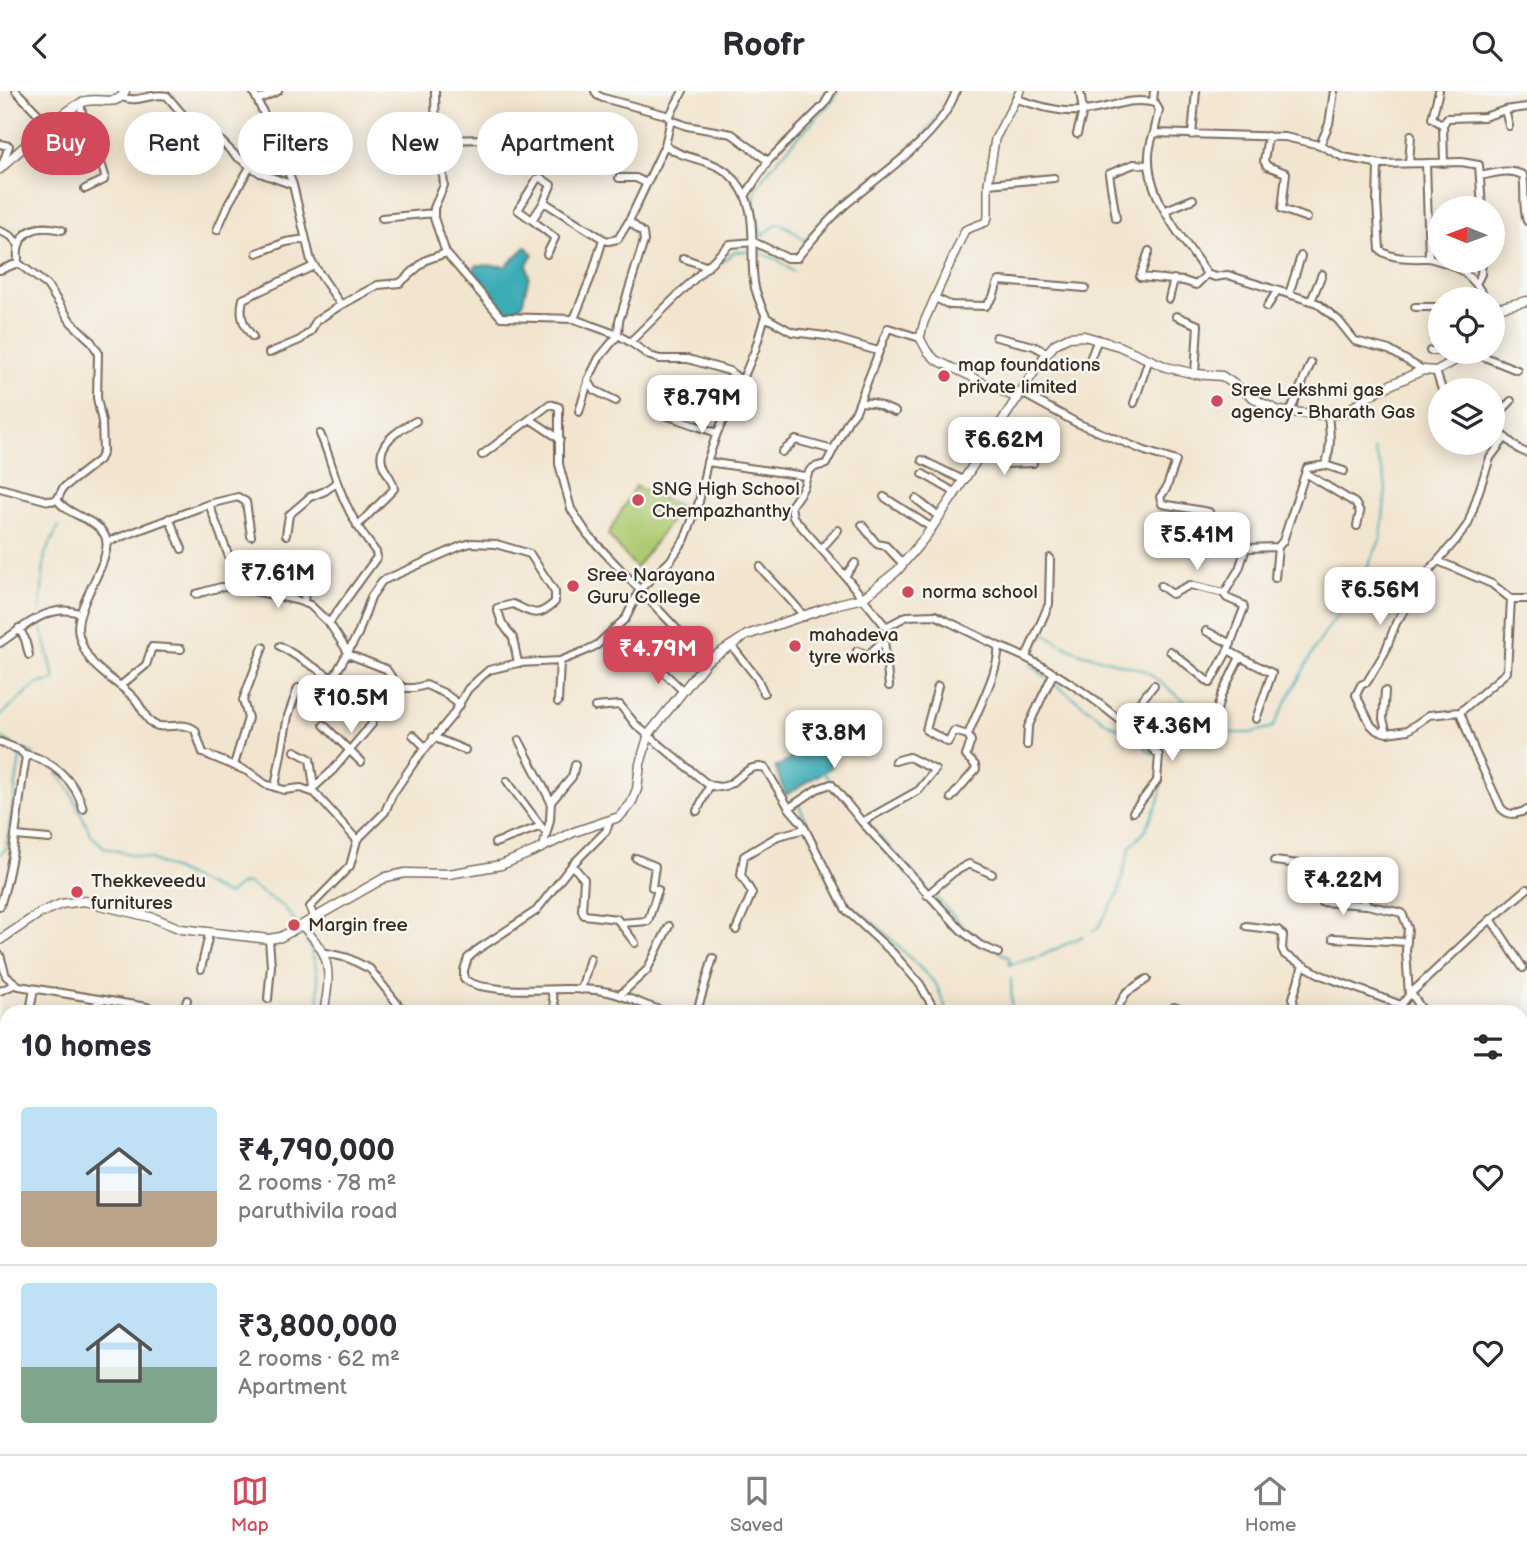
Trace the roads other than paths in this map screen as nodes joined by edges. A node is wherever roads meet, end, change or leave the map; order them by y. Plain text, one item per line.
1 (16, 91) edge
2 (253, 91) edge
3 (278, 91) edge
4 (435, 91) edge
5 (595, 91) edge
6 (683, 91) edge
7 (832, 91) edge
8 (956, 91) edge
9 (1080, 91) edge
10 (1153, 91) edge
11 (1196, 91) edge
12 (1335, 91) edge
13 (1439, 91) edge
14 (124, 94) edge
15 (1018, 95) edge
16 (258, 100) junction
17 (1153, 102) junction
18 (80, 104) junction
19 (1527, 107) edge
20 (1505, 110) junction
21 (1083, 111) junction
22 (36, 112) edge
23 (69, 112) edge
24 (180, 112) edge
25 (263, 112) edge
26 (435, 112) edge
27 (670, 119) junction
28 (1443, 125) junction
29 (1509, 126) dead end
30 (1154, 133) junction
31 (1077, 134) dead end
32 (1192, 135) junction
33 (1411, 135) dead end
34 (1268, 136) junction
35 (0, 144) edge
36 (224, 144) edge
37 (665, 145) junction
38 (1320, 145) junction
39 (21, 151) edge
40 (238, 156) edge
41 (768, 161) junction
42 (1374, 163) junction
43 (1409, 163) junction
44 (1426, 163) junction
45 (1444, 163) junction
46 (1149, 165) junction
47 (0, 169) edge
48 (245, 175) edge
49 (263, 175) edge
50 (289, 175) edge
51 (442, 175) edge
52 (1480, 176) junction
53 (619, 178) dead end
54 (1054, 179) dead end
55 (646, 183) junction
56 (988, 184) junction
57 (293, 185) junction
58 (85, 189) dead end
59 (745, 196) junction
60 (1481, 196) edge
61 (1193, 199) dead end
62 (544, 202) junction
63 (1166, 210) junction
64 (434, 213) junction
65 (382, 218) dead end
66 (1116, 218) dead end
67 (1307, 218) dead end
68 (532, 220) junction
69 (629, 221) junction
70 (1527, 221) edge
71 (1428, 226) edge
72 (62, 230) dead end
73 (218, 230) dead end
74 (0, 231) edge
75 (306, 239) junction
76 (603, 239) junction
77 (754, 242) junction
78 (19, 245) junction
79 (1149, 251) dead end
80 (257, 253) dead end
81 (446, 253) junction
82 (547, 254) dead end
83 (1301, 256) dead end
84 (683, 258) dead end
85 (1428, 258) edge
86 (18, 263) junction
87 (314, 266) junction
88 (708, 267) junction
89 (0, 270) edge
90 (1466, 273) edge
91 (1481, 273) edge
92 (1207, 274) junction
93 (1322, 274) dead end
94 (1174, 279) junction
95 (1476, 284) junction
96 (1478, 287) edge
97 (1085, 288) dead end
98 (1277, 291) junction
99 (1289, 294) junction
100 (935, 298) junction
101 (1169, 299) dead end
102 (1311, 301) junction
103 (1527, 301) edge
104 (341, 305) junction
105 (1505, 306) edge
106 (1268, 307) dead end
107 (1415, 307) dead end
108 (1428, 307) edge
109 (765, 316) junction
110 (1176, 316) dead end
111 (574, 319) junction
112 (618, 335) junction
113 (253, 337) dead end
114 (996, 337) dead end
115 (920, 338) junction
116 (1098, 339) junction
117 (630, 342) junction
118 (878, 351) junction
119 (269, 353) dead end
120 (1047, 353) junction
121 (1149, 359) junction
122 (1311, 363) dead end
123 (1449, 364) edge
124 (1502, 364) edge
125 (1087, 367) dead end
126 (1423, 370) junction
127 (1517, 370) dead end
128 (1436, 371) junction
129 (1195, 374) junction
130 (1438, 378) edge
131 (588, 380) junction
132 (743, 381) junction
133 (1020, 396) junction
134 (616, 401) dead end
135 (1511, 401) dead end
136 (860, 402) junction
137 (1134, 403) dead end
138 (1505, 407) edge
139 (579, 412) dead end
140 (660, 412) dead end
141 (895, 412) dead end
142 (1290, 412) junction
143 (1328, 415) junction
144 (530, 419) junction
145 (415, 421) dead end
146 (717, 433) junction
147 (320, 434) dead end
148 (1505, 438) edge
149 (560, 439) junction
150 (833, 450) junction
151 (782, 452) dead end
152 (983, 452) junction
153 (1527, 453) edge
154 (1492, 455) edge
155 (482, 456) dead end
156 (922, 460) dead end
157 (707, 462) junction
158 (1033, 463) dead end
159 (1325, 465) junction
160 (1344, 471) dead end
161 (923, 474) dead end
162 (1307, 474) junction
163 (805, 476) junction
164 (963, 480) junction
165 (337, 482) junction
166 (0, 488) edge
167 (956, 493) junction
168 (884, 497) dead end
169 (916, 499) dead end
170 (57, 501) junction
171 (209, 503) junction
172 (1209, 512) dead end
173 (939, 517) junction
174 (169, 518) junction
175 (862, 525) dead end
176 (357, 526) junction
177 (1357, 526) dead end
178 (932, 528) junction
179 (838, 530) dead end
180 (286, 535) dead end
181 (251, 536) dead end
182 (107, 542) junction
183 (1278, 547) junction
184 (182, 549) dead end
185 (821, 549) junction
186 (229, 557) dead end
187 (1050, 558) dead end
188 (1438, 561) junction
189 (855, 563) dead end
190 (904, 564) junction
191 (760, 567) dead end
192 (845, 576) junction
193 (306, 577) dead end
194 (1275, 578) dead end
195 (1161, 586) dead end
196 (640, 589) junction
197 (1224, 593) junction
198 (196, 594) dead end
199 (863, 598) junction
200 (1511, 599) junction
201 (1527, 599) edge
202 (304, 603) junction
203 (79, 613) junction
204 (804, 617) junction
205 (329, 623) junction
206 (886, 627) junction
207 (19, 628) junction
208 (1206, 631) dead end
209 (884, 640) junction
210 (0, 643) edge
211 (731, 645) junction
212 (280, 646) dead end
213 (998, 646) junction
214 (263, 647) dead end
215 (1229, 647) junction
216 (181, 649) dead end
217 (857, 651) dead end
218 (1170, 651) dead end
219 (347, 653) junction
220 (29, 655) dead end
221 (1026, 657) junction
222 (1240, 657) junction
223 (560, 661) junction
224 (707, 661) junction
225 (653, 662) dead end
226 (518, 663) junction
227 (1053, 674) junction
228 (331, 681) junction
229 (1154, 685) dead end
230 (120, 686) junction
231 (939, 686) dead end
232 (889, 687) dead end
233 (298, 688) dead end
234 (683, 691) junction
235 (1385, 691) dead end
236 (764, 693) dead end
237 (354, 694) dead end
238 (558, 702) dead end
239 (460, 705) junction
240 (594, 708) dead end
241 (1460, 712) junction
242 (1215, 717) dead end
243 (1256, 719) dead end
244 (1124, 723) junction
245 (372, 724) dead end
246 (324, 725) dead end
247 (1387, 733) junction
248 (649, 734) junction
249 (968, 735) junction
250 (414, 736) dead end
251 (433, 737) junction
252 (519, 740) dead end
253 (0, 742) edge
254 (1027, 745) dead end
255 (425, 747) junction
256 (465, 750) dead end
257 (295, 751) dead end
258 (349, 752) junction
259 (25, 754) junction
260 (895, 761) dead end
261 (360, 762) dead end
262 (234, 765) junction
263 (575, 765) dead end
264 (507, 781) dead end
265 (710, 785) junction
266 (275, 787) junction
267 (312, 789) junction
268 (951, 799) dead end
269 (551, 802) junction
270 (789, 808) junction
271 (83, 809) dead end
272 (1527, 810) edge
273 (696, 811) dead end
274 (1133, 811) dead end
275 (610, 820) junction
276 (862, 822) junction
277 (539, 827) junction
278 (804, 829) junction
279 (546, 833) junction
280 (16, 836) junction
281 (49, 839) dead end
282 (357, 839) junction
283 (495, 843) dead end
284 (543, 846) junction
285 (636, 858) dead end
286 (1274, 861) dead end
287 (572, 865) junction
288 (992, 874) dead end
289 (1527, 889) edge
290 (927, 895) junction
291 (1321, 902) dead end
292 (1367, 905) junction
293 (0, 906) edge
294 (314, 917) junction
295 (1491, 919) junction
296 (621, 923) junction
297 (302, 925) junction
298 (669, 926) dead end
299 (1246, 926) dead end
300 (736, 930) dead end
301 (209, 934) junction
302 (1332, 938) dead end
303 (0, 940) edge
304 (270, 940) junction
305 (1407, 942) junction
306 (635, 943) dead end
307 (326, 953) junction
308 (998, 953) dead end
309 (0, 955) edge
310 (590, 958) dead end
311 (713, 958) dead end
312 (1303, 965) junction
313 (1523, 968) dead end
314 (201, 969) dead end
315 (1147, 979) dead end
316 (16, 984) junction
317 (34, 989) junction
318 (551, 990) junction
319 (581, 990) junction
320 (0, 991) edge
321 (621, 994) junction
322 (1410, 994) junction
323 (98, 999) junction
324 (268, 999) dead end
325 (187, 1000) dead end
326 (31, 1005) edge
327 (96, 1005) edge
328 (121, 1005) edge
329 (186, 1005) edge
330 (325, 1005) edge
331 (398, 1005) edge
332 (555, 1005) edge
333 (639, 1005) edge
334 (699, 1005) edge
335 (932, 1005) edge
336 (1119, 1005) edge
337 (1294, 1005) edge
338 (1392, 1005) edge
339 (1401, 1005) edge
340 (1418, 1005) edge

1 - 22 street
2 - 16 street
3 - 16 street
4 - 26 street
5 - 27 street
6 - 27 street
7 - 41 street
8 - 77 street
9 - 21 street
10 - 17 street
11 - 32 street
12 - 38 street
13 - 28 street
14 - 18 main road
14 - 24 street
15 - 21 street
15 - 56 street
16 - 25 street
17 - 21 street
17 - 30 street
18 - 23 main road
18 - 58 street
19 - 20 street
20 - 28 street
20 - 29 street
21 - 31 street
27 - 37 street
27 - 41 street
28 - 45 street
30 - 32 street
30 - 46 street
32 - 34 street
33 - 43 street
34 - 38 street
34 - 67 street
35 - 47 street
36 - 40 street
37 - 55 street
37 - 59 street
38 - 42 street
39 - 47 main road
41 - 59 street
42 - 43 street
42 - 85 street
43 - 44 street
44 - 45 street
44 - 71 street
45 - 52 street
46 - 63 street
46 - 66 street
48 - 73 street
49 - 57 street
50 - 57 street
51 - 64 street
52 - 60 street
52 - 70 street
53 - 55 street
54 - 56 street
55 - 69 street
56 - 100 street
57 - 75 street
59 - 77 street
61 - 63 street
62 - 68 street
62 - 68 street
62 - 76 street
63 - 92 street
64 - 65 street
64 - 81 street
68 - 82 street
69 - 76 street
69 - 112 street
72 - 78 street
74 - 78 street
75 - 80 street
75 - 87 street
76 - 111 street
77 - 88 street
77 - 109 street
78 - 86 street
79 - 94 street
81 - 104 street
81 - 111 street
83 - 99 street
84 - 88 street
86 - 89 street
86 - 170 street
87 - 104 street
87 - 113 street
88 - 117 street
90 - 95 street
91 - 95 street
92 - 94 street
92 - 98 street
93 - 102 street
94 - 101 street
95 - 96 street
97 - 100 street
98 - 99 street
98 - 106 street
99 - 102 street
100 - 115 street
102 - 126 street
103 - 105 main road
104 - 119 street
107 - 108 street
109 - 118 street
109 - 132 street
110 - 129 street
111 - 112 street
112 - 117 street
112 - 131 street
114 - 120 street
115 - 118 street
115 - 133 street
116 - 120 main road
116 - 121 main road
116 - 125 street
117 - 132 street
118 - 136 street
120 - 133 main road
121 - 129 main road
121 - 137 street
122 - 142 street
123 - 128 main road
124 - 127 street
126 - 128 main road
126 - 143 main road
128 - 130 street
129 - 142 main road
131 - 134 street
131 - 139 street
132 - 146 street
133 - 152 main road
133 - 172 street
135 - 138 street
136 - 141 street
136 - 150 street
140 - 146 street
142 - 143 main road
143 - 159 street
144 - 149 street
144 - 149 street
144 - 155 street
145 - 176 street
146 - 157 street
147 - 165 street
148 - 153 street
149 - 196 street
150 - 151 street
150 - 163 street
152 - 158 street
152 - 164 main road
154 - 188 street
156 - 164 street
157 - 163 street
157 - 196 street
159 - 160 street
159 - 162 street
161 - 167 street
162 - 177 street
162 - 183 street
163 - 185 street
164 - 167 main road
165 - 176 street
165 - 180 street
166 - 170 street
167 - 173 main road
168 - 178 street
169 - 173 street
170 - 182 street
171 - 174 street
171 - 181 street
171 - 186 street
173 - 178 main road
174 - 182 street
174 - 184 street
175 - 190 street
176 - 205 street
178 - 190 main road
179 - 185 street
182 - 203 street
183 - 194 street
183 - 197 street
185 - 192 street
187 - 221 street
188 - 200 street
188 - 247 street
189 - 192 street
190 - 199 main road
191 - 204 street
192 - 199 street
193 - 202 street
195 - 197 street
196 - 223 street
196 - 224 street
197 - 215 street
198 - 202 street
199 - 204 main road
199 - 206 street
200 - 201 street
200 - 241 street
202 - 205 street
203 - 207 street
203 - 230 street
204 - 211 main road
205 - 219 street
206 - 209 street
206 - 213 street
207 - 210 street
207 - 220 street
208 - 215 street
209 - 217 street
209 - 232 street
211 - 224 main road
211 - 236 street
212 - 228 street
213 - 221 street
213 - 249 street
214 - 262 street
215 - 218 street
215 - 222 street
216 - 230 street
219 - 226 street
219 - 228 street
219 - 239 street
221 - 227 street
222 - 242 street
222 - 243 street
223 - 226 street
223 - 238 street
224 - 234 main road
225 - 234 street
226 - 239 street
227 - 244 street
227 - 254 street
228 - 237 street
229 - 244 street
230 - 262 street
231 - 249 street
233 - 266 street
234 - 248 main road
235 - 247 street
239 - 251 street
240 - 248 street
241 - 247 street
241 - 272 street
244 - 274 street
245 - 258 street
246 - 258 street
248 - 265 street
248 - 275 main road
249 - 268 street
250 - 255 street
251 - 255 street
251 - 256 street
252 - 269 street
253 - 259 street
255 - 282 street
257 - 267 street
258 - 261 street
258 - 267 street
259 - 271 street
259 - 280 street
260 - 276 street
262 - 266 street
263 - 269 street
264 - 277 street
265 - 270 street
265 - 273 street
266 - 267 street
267 - 282 street
269 - 279 street
270 - 276 street
270 - 278 street
275 - 284 main road
275 - 287 street
276 - 290 street
277 - 279 street
277 - 283 street
278 - 300 street
278 - 335 street
279 - 284 street
280 - 281 street
280 - 293 street
282 - 294 street
284 - 294 main road
285 - 296 street
286 - 292 street
287 - 296 street
287 - 318 street
288 - 290 street
289 - 295 street
290 - 308 street
291 - 292 street
292 - 305 street
294 - 297 main road
295 - 313 street
295 - 322 street
296 - 306 street
297 - 304 main road
297 - 307 street
298 - 321 street
299 - 312 street
301 - 303 main road
301 - 304 main road
301 - 314 street
302 - 305 street
304 - 324 street
305 - 322 street
307 - 330 street
307 - 331 street
309 - 316 street
310 - 319 street
311 - 334 street
312 - 337 street
312 - 338 street
315 - 336 street
316 - 317 street
316 - 320 street
317 - 323 street
317 - 326 street
318 - 319 street
318 - 332 street
319 - 321 street
321 - 333 street
322 - 339 street
322 - 340 street
323 - 327 street
323 - 328 street
325 - 329 street

